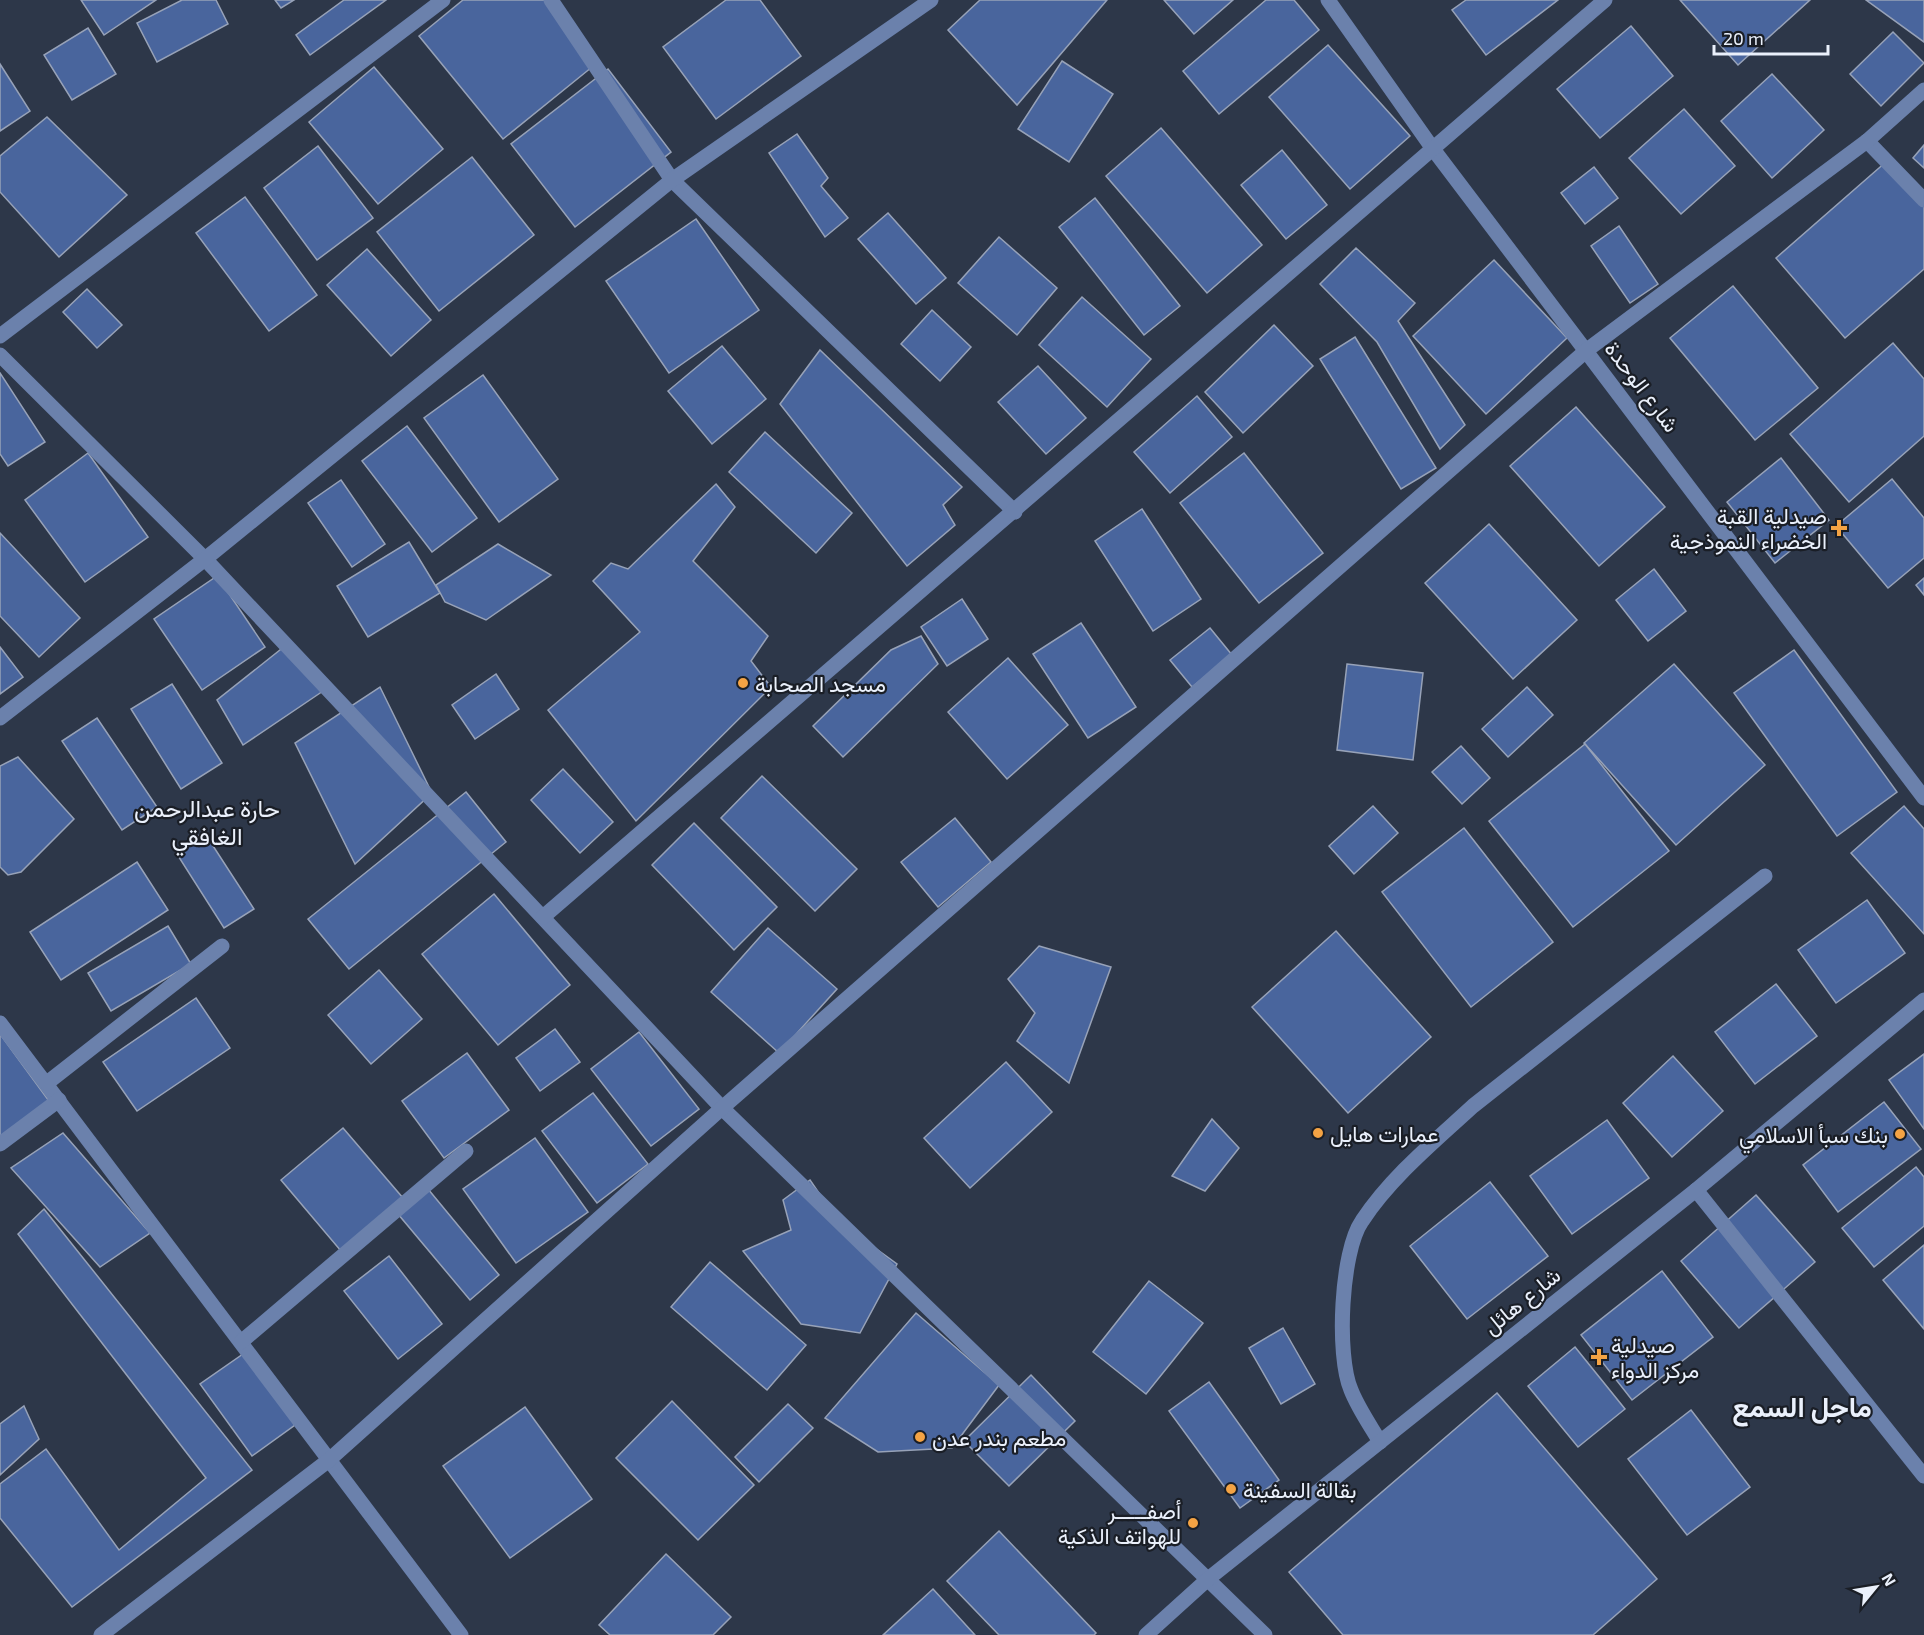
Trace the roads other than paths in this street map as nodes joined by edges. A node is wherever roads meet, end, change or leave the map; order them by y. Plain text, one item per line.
1 (443, 0) edge
2 (551, 0) edge
3 (931, 0) edge
4 (1328, 0) edge
5 (1605, 0) edge
6 (1924, 90) edge
7 (1867, 141) junction
8 (1433, 149) junction
9 (672, 180) junction
10 (1924, 200) edge
11 (0, 336) edge
12 (1587, 350) junction
13 (0, 356) edge
14 (1015, 512) junction
15 (205, 559) junction
16 (0, 718) edge
17 (1924, 798) edge
18 (1765, 876) dead end
19 (543, 916) junction
20 (222, 946) dead end
21 (1924, 1000) edge
22 (0, 1023) edge
23 (46, 1083) junction
24 (59, 1100) junction
25 (722, 1108) junction
26 (0, 1144) edge
27 (466, 1151) dead end
28 (1696, 1190) junction
29 (241, 1342) junction
30 (1380, 1442) junction
31 (329, 1460) junction
32 (1924, 1476) edge
33 (1208, 1579) junction
34 (101, 1635) edge
35 (461, 1635) edge
36 (1146, 1635) edge
37 (1265, 1635) edge

1 - 11 street
2 - 9 street
3 - 9 street
4 - 8 street, شارع الوحدة
5 - 8 street
6 - 7 street
7 - 10 street
7 - 12 street
8 - 12 street, شارع الوحدة
8 - 14 street
9 - 14 street
9 - 15 street
12 - 17 street, شارع الوحدة
12 - 25 street
13 - 15 street
14 - 19 street
15 - 16 street
15 - 19 street
18 - 30 street
19 - 25 street
20 - 23 street
21 - 28 street, شارع هائل
22 - 23 street
23 - 24 street
24 - 26 street
24 - 29 street
25 - 31 street
25 - 33 street
27 - 29 street
28 - 30 street, شارع هائل
28 - 32 street
29 - 31 street
30 - 33 street, شارع هائل
31 - 34 street
31 - 35 street
33 - 36 street, شارع هائل
33 - 37 street

